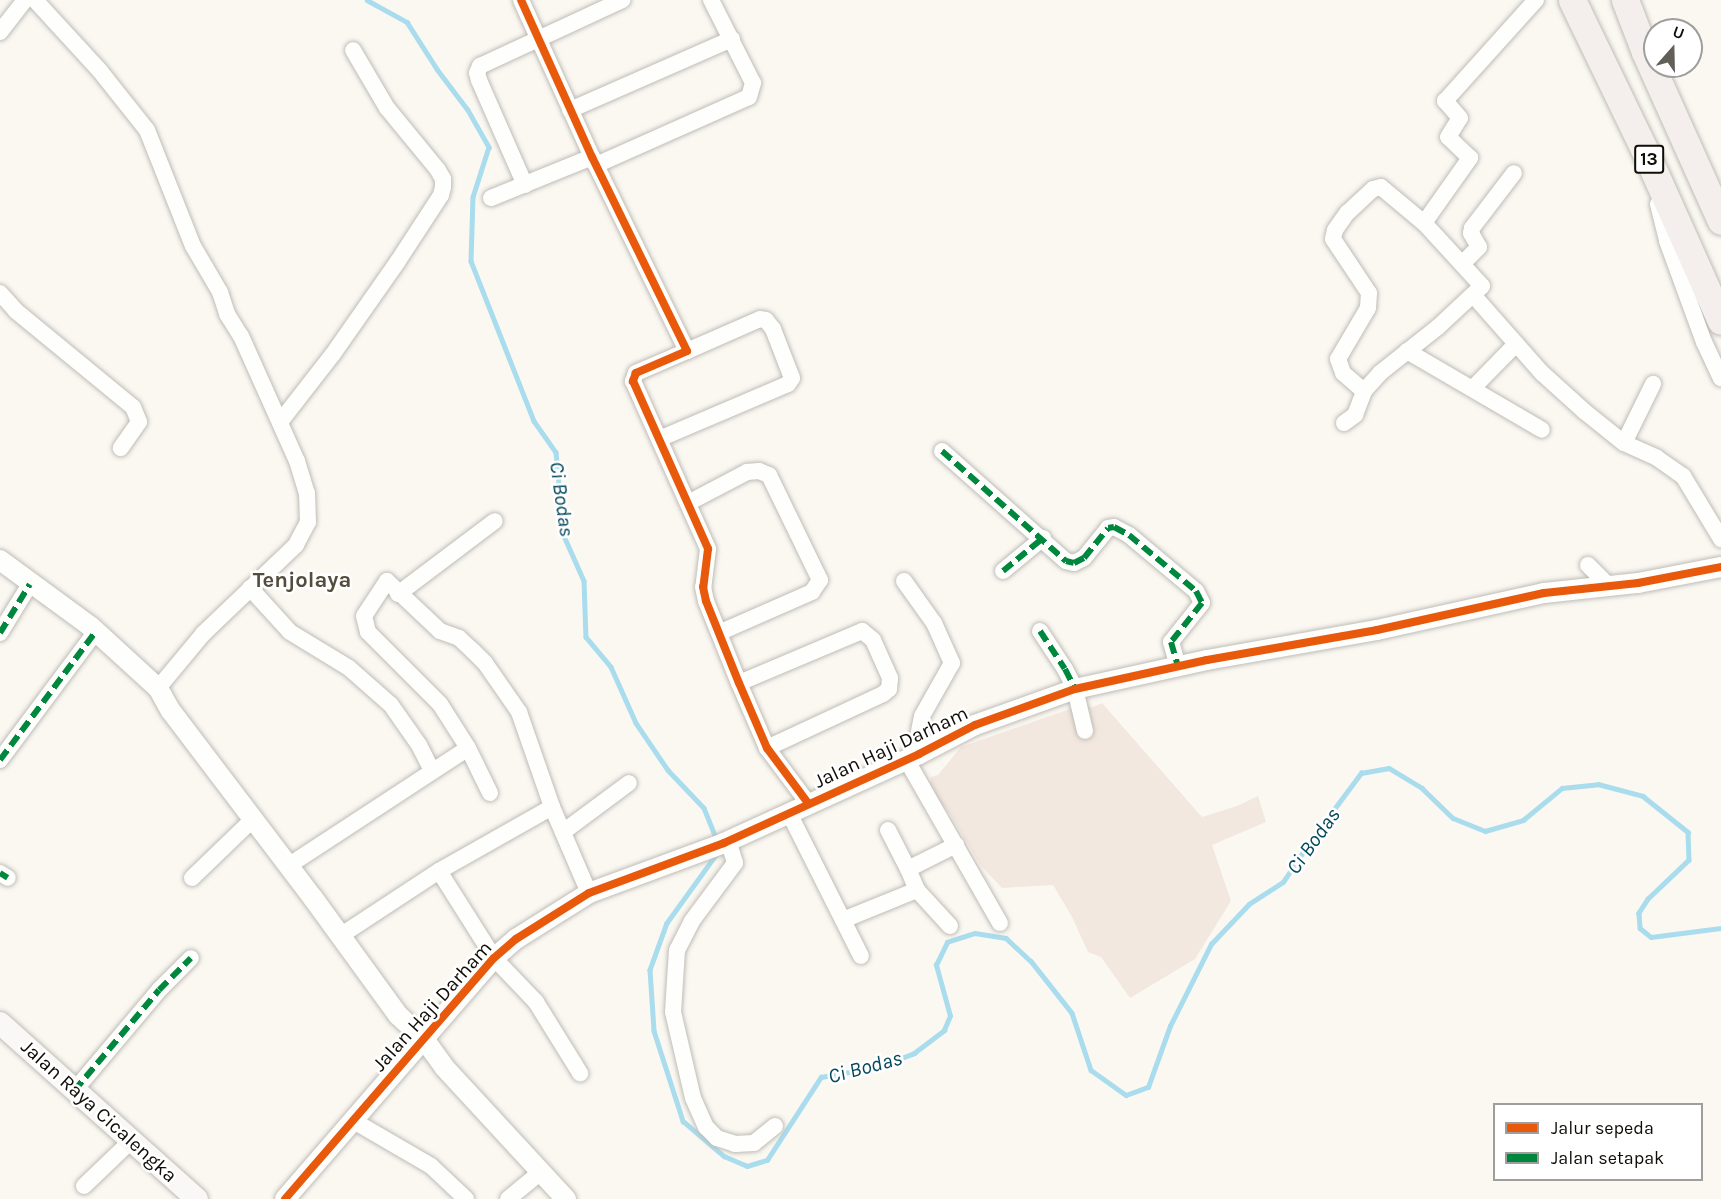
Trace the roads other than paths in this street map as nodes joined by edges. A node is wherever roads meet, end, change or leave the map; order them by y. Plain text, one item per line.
1 (25, 0) edge
2 (35, 0) edge
3 (521, 0) edge
4 (622, 0) edge
5 (711, 0) edge
6 (1536, 0) edge
7 (1572, 0) edge
8 (1625, 0) edge
9 (0, 32) edge
10 (538, 37) junction
11 (732, 39) junction
12 (353, 50) dead end
13 (570, 110) junction
14 (1644, 149) junction
15 (594, 161) junction
16 (1514, 173) dead end
17 (525, 185) junction
18 (491, 198) dead end
19 (1721, 221) edge
20 (1424, 223) junction
21 (1462, 264) junction
22 (0, 293) edge
23 (1474, 296) junction
24 (1721, 321) edge
25 (1516, 344) junction
26 (687, 351) junction
27 (1407, 351) junction
28 (1721, 378) edge
29 (1653, 384) dead end
30 (1473, 388) junction
31 (1364, 391) junction
32 (280, 422) junction
33 (1344, 423) dead end
34 (1542, 430) dead end
35 (659, 440) junction
36 (1624, 443) junction
37 (121, 448) dead end
38 (942, 451) dead end
39 (688, 503) junction
40 (495, 521) dead end
41 (1043, 538) junction
42 (1721, 539) edge
43 (0, 560) edge
44 (1588, 566) dead end
45 (1721, 567) edge
46 (1003, 571) dead end
47 (904, 581) dead end
48 (30, 584) junction
49 (1610, 586) junction
50 (250, 588) junction
51 (398, 594) junction
52 (96, 631) junction
53 (721, 632) junction
54 (1040, 632) dead end
55 (0, 633) edge
56 (1178, 667) junction
57 (739, 683) junction
58 (158, 688) junction
59 (1075, 690) junction
60 (1085, 731) dead end
61 (468, 748) junction
62 (767, 748) junction
63 (913, 757) junction
64 (0, 760) edge
65 (432, 771) junction
66 (629, 783) dead end
67 (490, 793) dead end
68 (808, 803) junction
69 (552, 807) junction
70 (789, 813) junction
71 (253, 819) junction
72 (888, 830) dead end
73 (563, 832) junction
74 (726, 842) junction
75 (956, 845) junction
76 (288, 866) junction
77 (908, 869) junction
78 (439, 871) junction
79 (192, 878) dead end
80 (918, 890) junction
81 (589, 893) junction
82 (843, 920) junction
83 (1000, 923) dead end
84 (950, 926) dead end
85 (339, 936) junction
86 (861, 956) dead end
87 (191, 958) dead end
88 (494, 958) junction
89 (0, 1023) edge
90 (424, 1039) junction
91 (580, 1073) dead end
92 (74, 1091) junction
93 (352, 1120) junction
94 (775, 1126) dead end
95 (131, 1140) junction
96 (542, 1171) junction
97 (84, 1186) dead end
98 (197, 1199) edge
99 (285, 1199) edge
100 (466, 1199) edge
101 (508, 1199) edge
102 (566, 1199) edge

1 - 9 street
2 - 32 street
3 - 10 street
4 - 10 street
5 - 11 street
6 - 20 street
7 - 14 highway, 13
8 - 19 highway, 13
10 - 13 street
10 - 17 street
11 - 13 street
11 - 15 street
12 - 32 street
13 - 15 street
14 - 24 highway, 13
14 - 28 street
15 - 17 street
15 - 26 street
16 - 21 street
17 - 18 street
20 - 21 street
20 - 31 street
21 - 23 street
22 - 37 street
23 - 25 street
23 - 27 street
25 - 30 street
25 - 36 street
26 - 35 street
26 - 35 street
27 - 30 street
27 - 31 street
29 - 36 street
30 - 34 street
31 - 33 street
32 - 50 street
35 - 39 street
36 - 42 street
38 - 41 street
39 - 53 street
39 - 53 street
40 - 51 street
41 - 46 street
41 - 56 street
43 - 48 street
44 - 49 street
45 - 49 street, Jalan Haji Darham
47 - 63 street
48 - 52 street
48 - 55 street
49 - 56 street, Jalan Haji Darham
50 - 58 street
50 - 65 street
51 - 61 street
51 - 69 street
52 - 58 street
52 - 64 street
53 - 57 street
54 - 59 street
56 - 59 street, Jalan Haji Darham
57 - 62 street
57 - 62 street
58 - 71 street
59 - 60 street
59 - 63 street, Jalan Haji Darham
61 - 65 street
61 - 67 street
62 - 68 street
63 - 68 street, Jalan Haji Darham
63 - 75 street
65 - 76 street
66 - 73 street
68 - 70 street, Jalan Haji Darham
69 - 73 street
69 - 78 street
70 - 74 street, Jalan Haji Darham
70 - 82 street
71 - 76 street
71 - 79 street
72 - 77 street
73 - 81 street
74 - 81 street, Jalan Haji Darham
74 - 94 street
75 - 77 street
75 - 83 street
76 - 85 street
77 - 80 street
78 - 85 street
78 - 88 street
80 - 82 street
80 - 84 street
81 - 88 street, Jalan Haji Darham
82 - 86 street
85 - 90 street
87 - 92 street
88 - 90 street, Jalan Haji Darham
88 - 91 street
89 - 92 main road, Jalan Raya Cicalengka
90 - 93 street, Jalan Haji Darham
90 - 96 street
92 - 95 main road, Jalan Raya Cicalengka
93 - 99 street, Jalan Haji Darham
93 - 100 street
95 - 97 street
95 - 98 main road, Jalan Raya Cicalengka
96 - 101 street
96 - 102 street

